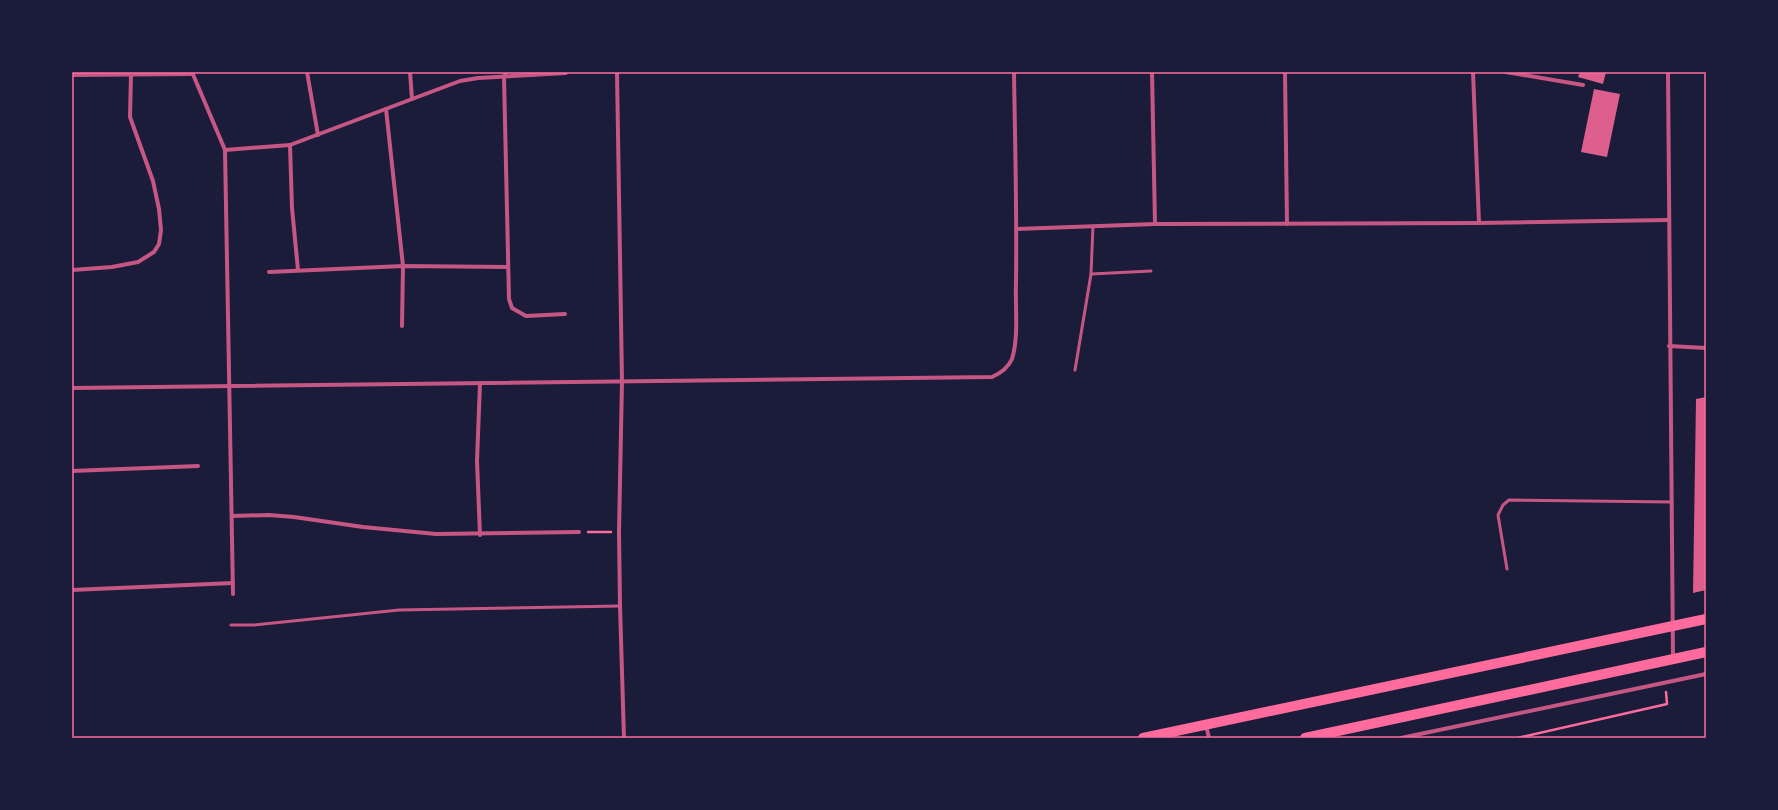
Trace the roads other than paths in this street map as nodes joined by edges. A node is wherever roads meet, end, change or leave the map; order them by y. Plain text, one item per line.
1 (307, 72) edge
2 (410, 72) edge
3 (506, 72) edge
4 (617, 72) edge
5 (1014, 72) edge
6 (1152, 72) edge
7 (1284, 72) edge
8 (1473, 72) edge
9 (1506, 72) edge
10 (1668, 72) edge
11 (82, 73) edge
12 (192, 73) edge
13 (566, 73) dead end
14 (131, 74) junction
15 (72, 75) edge
16 (504, 77) junction
17 (1583, 85) dead end
18 (412, 99) junction
19 (386, 109) junction
20 (318, 135) junction
21 (290, 144) junction
22 (225, 150) junction
23 (1668, 220) junction
24 (1478, 223) junction
25 (1155, 224) junction
26 (1287, 224) junction
27 (1093, 226) junction
28 (1016, 229) junction
29 (403, 266) junction
30 (508, 267) junction
31 (72, 270) edge
32 (298, 270) junction
33 (1151, 271) dead end
34 (268, 272) dead end
35 (1091, 274) junction
36 (565, 314) dead end
37 (402, 326) dead end
38 (1669, 346) junction
39 (1706, 348) edge
40 (1075, 370) dead end
41 (622, 381) junction
42 (480, 383) junction
43 (229, 386) junction
44 (72, 388) edge
45 (198, 466) dead end
46 (72, 471) edge
47 (1672, 502) junction
48 (232, 516) junction
49 (579, 532) road end
50 (480, 535) junction
51 (1507, 569) dead end
52 (233, 583) junction
53 (72, 590) edge
54 (233, 594) dead end
55 (620, 606) junction
56 (1706, 619) edge
57 (231, 625) dead end
58 (1672, 626) junction
59 (1706, 652) edge
60 (1673, 659) junction
61 (1706, 674) edge
62 (1206, 724) junction
63 (624, 738) edge
64 (1143, 738) edge
65 (1209, 738) edge
66 (1305, 738) edge
67 (1401, 738) edge

1 - 20 street
2 - 18 street
3 - 16 street
4 - 41 street
5 - 28 street
6 - 25 street
7 - 26 street
8 - 24 street
9 - 17 street
10 - 23 street
11 - 14 street
11 - 15 street
12 - 14 street
12 - 22 street
13 - 16 street
14 - 31 street
16 - 18 street
16 - 30 street
18 - 19 street
19 - 20 street
19 - 29 street
20 - 21 street
21 - 22 street
21 - 32 street
22 - 43 street
23 - 24 street
23 - 38 street
24 - 26 street
25 - 26 street
25 - 27 street
27 - 28 street
27 - 35 lane
28 - 41 street
29 - 30 street
29 - 32 street
29 - 37 street
30 - 36 street
32 - 34 street
33 - 35 lane
35 - 40 lane
38 - 39 street
38 - 47 street
41 - 42 street
41 - 55 street
42 - 43 street
42 - 50 street
43 - 44 street
43 - 48 street
45 - 46 street
47 - 51 lane
47 - 58 street
48 - 50 street
48 - 52 street
49 - 50 street
52 - 53 street
52 - 54 street
55 - 57 lane
55 - 63 street
56 - 58 main road
58 - 60 street
58 - 62 main road
59 - 60 main road
60 - 66 main road
61 - 67 street
62 - 64 main road
62 - 65 street

